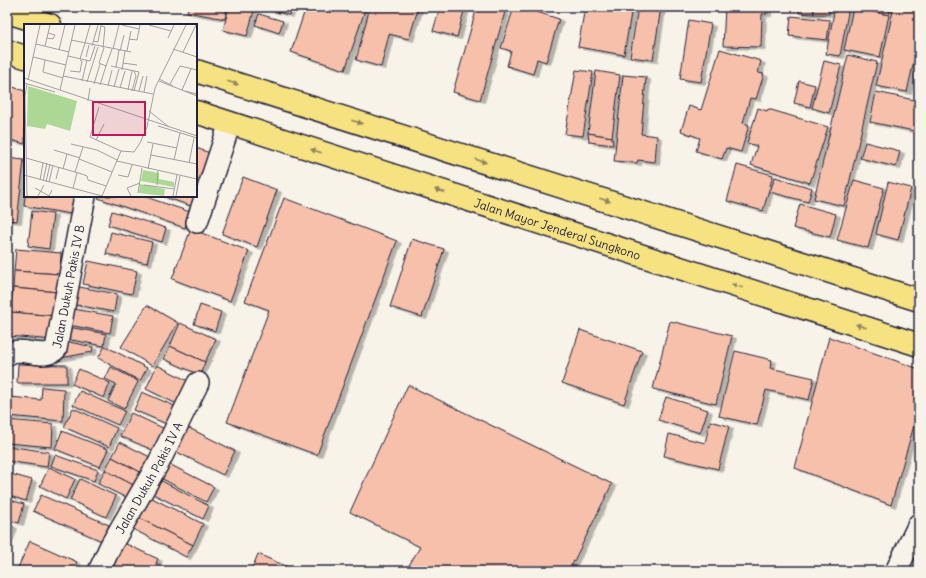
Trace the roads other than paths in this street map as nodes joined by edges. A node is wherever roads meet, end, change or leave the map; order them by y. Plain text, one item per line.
1 (7, 12) edge
2 (47, 24) edge
3 (7, 51) edge
4 (24, 57) edge
5 (197, 71) edge
6 (197, 112) edge
7 (230, 123) junction
8 (85, 197) edge
9 (197, 222) dead end
10 (919, 300) edge
11 (919, 345) edge
12 (7, 355) edge
13 (198, 383) dead end
14 (919, 524) edge
15 (99, 571) edge
16 (896, 571) edge

1 - 2 main road
3 - 4 main road
5 -> 10 main road
6 - 7 main road, Jalan Mayor Jenderal Sungkono
7 - 9 street
11 -> 7 main road, Jalan Mayor Jenderal Sungkono
8 - 12 street, Jalan Dukuh Pakis IV B
13 - 15 street, Jalan Dukuh Pakis IV A
14 - 16 street

